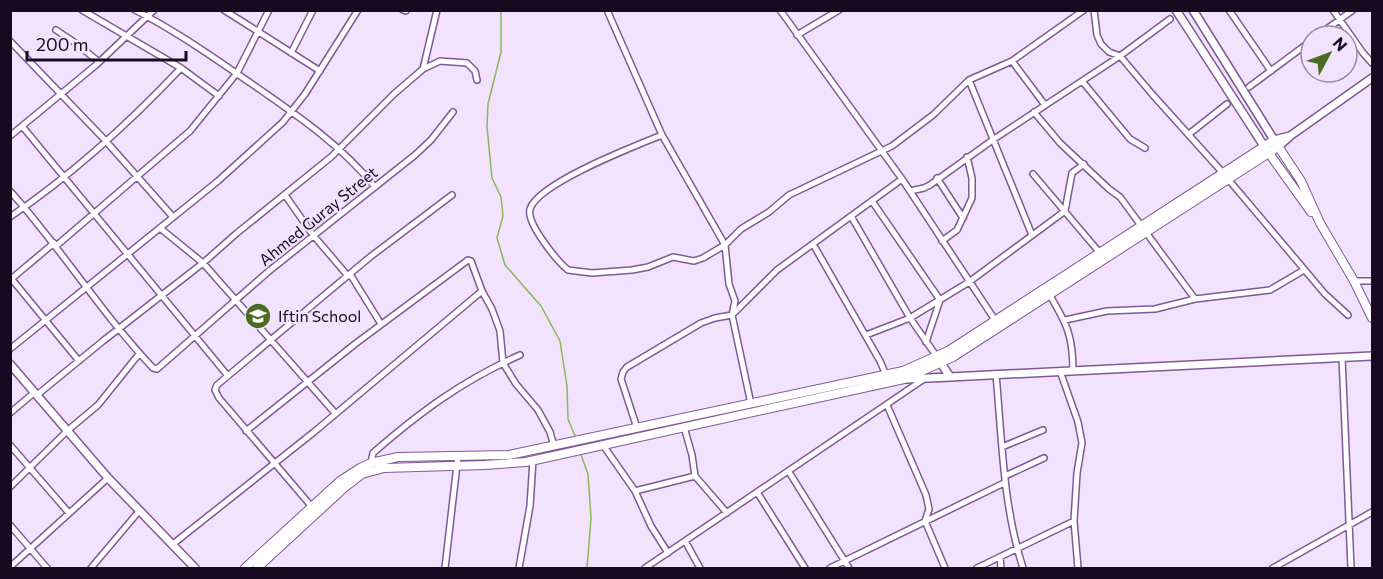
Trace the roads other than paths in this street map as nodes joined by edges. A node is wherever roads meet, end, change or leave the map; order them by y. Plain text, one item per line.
1 (82, 10) edge
2 (135, 10) edge
3 (154, 10) edge
4 (269, 10) edge
5 (313, 10) edge
6 (358, 10) edge
7 (437, 10) edge
8 (607, 10) edge
9 (780, 10) edge
10 (839, 10) edge
11 (1094, 10) edge
12 (1176, 10) edge
13 (1193, 10) edge
14 (1229, 10) edge
15 (1333, 10) edge
16 (1353, 10) edge
17 (225, 11) edge
18 (1083, 11) edge
19 (148, 17) junction
20 (1170, 19) dead end
21 (1340, 20) junction
22 (1334, 24) edge
23 (56, 30) dead end
24 (257, 32) junction
25 (797, 35) junction
26 (127, 37) junction
27 (10, 41) edge
28 (1299, 49) edge
29 (291, 53) junction
30 (1120, 56) junction
31 (1012, 62) junction
32 (99, 63) junction
33 (1372, 63) edge
34 (181, 68) junction
35 (423, 69) junction
36 (1271, 70) junction
37 (320, 71) junction
38 (237, 73) junction
39 (1372, 78) edge
40 (477, 80) dead end
41 (969, 80) junction
42 (1082, 81) junction
43 (1250, 87) dead end
44 (60, 94) junction
45 (219, 96) junction
46 (1227, 104) dead end
47 (1045, 105) junction
48 (292, 112) junction
49 (453, 112) dead end
50 (1034, 112) junction
51 (22, 126) junction
52 (1189, 134) junction
53 (662, 135) junction
54 (10, 136) edge
55 (993, 139) junction
56 (105, 141) junction
57 (1276, 143) junction
58 (1145, 148) dead end
59 (340, 149) junction
60 (1266, 150) junction
61 (880, 152) junction
62 (967, 157) junction
63 (1084, 164) junction
64 (1033, 174) dead end
65 (63, 176) junction
66 (1226, 176) junction
67 (138, 177) junction
68 (937, 178) junction
69 (902, 179) junction
70 (375, 187) junction
71 (910, 191) junction
72 (10, 192) edge
73 (285, 195) junction
74 (452, 195) dead end
75 (872, 201) junction
76 (25, 207) junction
77 (1065, 211) junction
78 (94, 214) junction
79 (851, 216) junction
80 (10, 217) edge
81 (173, 218) junction
82 (963, 218) junction
83 (1320, 223) junction
84 (160, 228) junction
85 (1144, 229) junction
86 (314, 235) junction
87 (1032, 236) junction
88 (942, 241) junction
89 (813, 244) junction
90 (55, 245) junction
91 (725, 246) junction
92 (1100, 253) junction
93 (128, 255) junction
94 (203, 263) junction
95 (1304, 270) junction
96 (349, 275) junction
97 (11, 279) edge
98 (1354, 281) junction
99 (1372, 281) edge
100 (969, 282) junction
101 (88, 287) junction
102 (482, 291) junction
103 (1049, 294) junction
104 (161, 296) junction
105 (1195, 298) junction
106 (940, 300) junction
107 (235, 301) junction
108 (732, 315) junction
109 (1348, 315) dead end
110 (910, 318) junction
111 (1372, 318) edge
112 (995, 320) junction
113 (1065, 320) junction
114 (45, 321) junction
115 (381, 324) junction
116 (118, 329) junction
117 (866, 335) junction
118 (195, 338) junction
119 (270, 341) junction
120 (926, 342) junction
121 (10, 349) edge
122 (139, 354) junction
123 (519, 355) dead end
124 (1372, 356) edge
125 (1342, 357) junction
126 (939, 360) junction
127 (79, 361) junction
128 (502, 363) junction
129 (10, 364) edge
130 (1073, 370) junction
131 (1060, 371) junction
132 (996, 374) junction
133 (228, 376) junction
134 (950, 377) junction
135 (925, 378) junction
136 (887, 379) junction
137 (904, 379) junction
138 (308, 382) junction
139 (36, 394) junction
140 (751, 404) junction
141 (887, 405) junction
142 (10, 413) edge
143 (335, 414) junction
144 (684, 427) junction
145 (637, 428) junction
146 (1043, 430) dead end
147 (67, 431) junction
148 (246, 431) junction
149 (10, 445) edge
150 (557, 445) junction
151 (602, 445) junction
152 (1002, 447) junction
153 (458, 456) junction
154 (1044, 459) dead end
155 (533, 460) junction
156 (273, 463) junction
157 (371, 463) junction
158 (458, 466) junction
159 (31, 468) junction
160 (789, 472) junction
161 (695, 476) junction
162 (108, 478) junction
163 (1005, 480) junction
164 (10, 487) edge
165 (635, 491) junction
166 (757, 492) junction
167 (140, 510) junction
168 (314, 510) junction
169 (1372, 512) edge
170 (69, 513) junction
171 (727, 513) junction
172 (1074, 520) junction
173 (925, 521) junction
174 (1349, 524) junction
175 (10, 525) edge
176 (685, 541) junction
177 (173, 544) junction
178 (1016, 548) junction
179 (30, 549) junction
180 (668, 553) junction
181 (1000, 557) junction
182 (845, 561) junction
183 (10, 567) edge
184 (47, 568) edge
185 (92, 568) edge
186 (195, 568) edge
187 (245, 568) edge
188 (257, 568) edge
189 (445, 568) edge
190 (519, 568) edge
191 (645, 568) edge
192 (700, 568) edge
193 (805, 568) edge
194 (830, 568) edge
195 (849, 568) edge
196 (945, 568) edge
197 (978, 568) edge
198 (1001, 568) edge
199 (1023, 568) edge
200 (1078, 568) edge
201 (1273, 568) edge
202 (1351, 568) edge

1 - 26 street
2 - 19 street
3 - 19 street
4 - 24 street
5 - 29 street
6 - 37 street
7 - 35 street
8 - 53 street
9 - 25 street
10 - 25 street
11 - 30 street
12 - 60 street
13 - 57 street
14 - 36 street
15 - 21 street
16 - 21 street
17 - 24 street
18 - 31 street
19 - 26 street
19 - 38 street
20 - 30 street
21 - 22 street
21 - 33 street
23 - 32 street
24 - 29 street
24 - 38 street
25 - 61 street
26 - 32 street
26 - 34 street
27 - 44 street
28 - 36 street
29 - 37 street
30 - 42 street
30 - 52 street
31 - 41 street
31 - 47 street
32 - 44 street
34 - 45 street
34 - 56 street
35 - 40 street
35 - 59 street
36 - 43 street
37 - 48 street
38 - 45 street
38 - 48 street
39 - 57 street
41 - 55 street
41 - 61 street
42 - 47 street
42 - 58 street
44 - 51 street
44 - 56 street
45 - 67 street
46 - 52 street
47 - 50 street
48 - 59 street
48 - 81 street
49 - 70 street, Ahmed Guray Street
50 - 55 street
50 - 63 street
51 - 54 street
51 - 65 street
52 - 66 street
53 - 91 street
53 - 91 street
55 - 62 street
55 - 87 street
56 - 65 street
56 - 67 street
57 - 60 main road
57 - 83 main road
59 - 70 street
59 - 73 street
60 - 66 main road
60 - 83 main road
61 - 69 street
61 - 91 street
62 - 68 street
62 - 82 street
63 - 77 street
63 - 85 street
64 - 77 street
65 - 76 street
65 - 78 street
66 - 85 main road
66 - 95 street
67 - 78 street
67 - 81 street
68 - 71 street
68 - 82 street
69 - 71 street
69 - 75 street
70 - 86 street, Ahmed Guray Street
71 - 88 street
72 - 76 street
73 - 86 street
73 - 94 street
74 - 96 street
75 - 79 street
75 - 106 street
76 - 80 street
76 - 90 street
77 - 87 street
77 - 92 street
78 - 90 street
78 - 93 street
79 - 89 street
79 - 110 street
81 - 84 street
82 - 88 street
83 - 98 main road
84 - 93 street
84 - 94 street
85 - 92 main road
85 - 103 main road
85 - 105 street
86 - 96 street
86 - 107 street, Ahmed Guray Street
87 - 100 street
88 - 100 street
89 - 108 street
89 - 117 street
90 - 97 street
90 - 101 street
91 - 108 street
92 - 112 main road
93 - 101 street
93 - 104 street
94 - 104 street
94 - 107 street
95 - 105 street
95 - 109 street
96 - 115 street
96 - 119 street
97 - 114 street
98 - 99 street
98 - 111 main road
100 - 106 street
100 - 112 street
101 - 114 street
101 - 116 street
102 - 115 street
102 - 128 street
102 - 143 street
103 - 113 street
103 - 126 main road
104 - 116 street
104 - 118 street
105 - 113 street
106 - 110 street
106 - 120 street
107 - 118 street, Ahmed Guray Street
107 - 119 street
108 - 140 street
108 - 145 street
110 - 117 street
110 - 120 street
112 - 126 main road
113 - 130 street
114 - 121 street
114 - 127 street
115 - 138 street
116 - 122 street
116 - 127 street
117 - 136 street
118 - 122 street, Ahmed Guray Street
118 - 133 street
119 - 133 street
119 - 138 street
120 - 126 street
122 - 147 street
123 - 128 street
124 - 125 street
125 - 130 street
125 - 174 street
126 - 134 street
126 - 136 main road
126 - 137 main road
127 - 139 street
128 - 150 street
128 - 157 street
129 - 139 street
130 - 131 street
131 - 132 street
131 - 172 street
132 - 134 street
132 - 152 street
133 - 148 street
134 - 135 street
135 - 137 street
135 - 141 street
136 - 137 main road
136 - 140 main road
136 - 144 main road
138 - 143 street
138 - 148 street
139 - 142 street
139 - 147 street
140 - 145 main road
141 - 160 street
141 - 173 street
143 - 156 street
144 - 151 main road
144 - 161 street
145 - 150 main road
146 - 152 street
147 - 159 street
147 - 162 street
148 - 156 street
149 - 159 street
150 - 153 main road
151 - 155 main road
151 - 165 street
152 - 163 street
153 - 157 main road
153 - 158 street
154 - 163 street
155 - 158 main road
155 - 190 street
156 - 168 street
156 - 177 street
157 - 168 main road
158 - 168 main road
158 - 189 street
159 - 164 street
159 - 170 street
160 - 166 street
160 - 182 street
161 - 165 street
161 - 171 street
162 - 167 street
162 - 170 street
163 - 173 street
163 - 178 street
165 - 180 street
166 - 171 street
166 - 193 street
167 - 177 street
167 - 185 street
168 - 187 main road
168 - 188 main road
169 - 174 street
170 - 179 street
171 - 176 street
172 - 178 street
172 - 200 street
173 - 182 street
173 - 196 street
174 - 201 street
174 - 202 street
175 - 179 street
176 - 180 street
176 - 192 street
177 - 186 street
178 - 181 street
178 - 199 street
179 - 183 street
179 - 184 street
180 - 191 street
181 - 197 street
181 - 198 street
182 - 194 street
182 - 195 street

